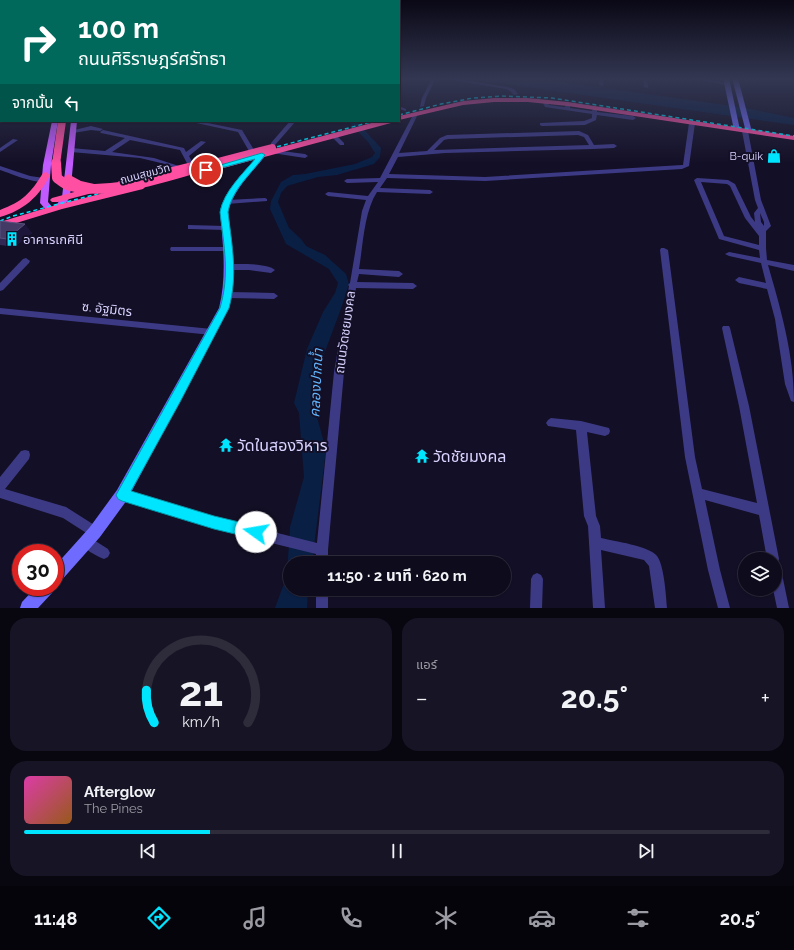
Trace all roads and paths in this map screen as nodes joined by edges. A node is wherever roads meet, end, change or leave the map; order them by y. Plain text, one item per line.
1 (419, 106) edge
2 (443, 106) edge
3 (570, 106) edge
4 (621, 106) edge
5 (732, 106) edge
6 (743, 106) edge
7 (401, 109) edge
8 (596, 111) junction
9 (416, 114) junction
10 (400, 118) edge
11 (633, 118) dead end
12 (55, 122) edge
13 (62, 122) edge
14 (74, 122) edge
15 (200, 122) edge
16 (292, 122) edge
17 (360, 122) edge
18 (384, 122) edge
19 (692, 123) junction
20 (542, 124) dead end
21 (742, 125) junction
22 (73, 131) junction
23 (794, 132) edge
24 (337, 133) junction
25 (129, 138) junction
26 (794, 138) edge
27 (15, 140) dead end
28 (203, 142) dead end
29 (342, 144) dead end
30 (614, 146) dead end
31 (592, 147) junction
32 (273, 148) junction
33 (0, 150) edge
34 (71, 150) junction
35 (251, 150) junction
36 (428, 153) junction
37 (105, 154) junction
38 (186, 155) junction
39 (262, 155) junction
40 (396, 155) junction
41 (305, 156) dead end
42 (70, 160) junction
43 (48, 163) junction
44 (191, 165) junction
45 (0, 168) edge
46 (180, 168) junction
47 (68, 177) junction
48 (45, 178) junction
49 (384, 178) junction
50 (347, 181) dead end
51 (118, 184) junction
52 (375, 190) junction
53 (430, 192) dead end
54 (100, 193) junction
55 (328, 194) dead end
56 (66, 197) junction
57 (370, 198) junction
58 (265, 200) dead end
59 (227, 202) junction
60 (51, 207) junction
61 (0, 215) edge
62 (0, 225) edge
63 (190, 227) dead end
64 (225, 228) junction
65 (763, 232) junction
66 (762, 248) junction
67 (174, 249) dead end
68 (228, 249) junction
69 (664, 250) dead end
70 (729, 254) dead end
71 (26, 261) dead end
72 (764, 262) junction
73 (230, 268) junction
74 (794, 268) edge
75 (271, 270) dead end
76 (355, 271) junction
77 (399, 274) dead end
78 (739, 280) dead end
79 (352, 285) junction
80 (412, 286) dead end
81 (771, 287) junction
82 (0, 288) edge
83 (228, 295) junction
84 (274, 296) dead end
85 (0, 311) edge
86 (726, 328) dead end
87 (212, 332) junction
88 (794, 396) edge
89 (551, 423) dead end
90 (581, 426) junction
91 (605, 431) dead end
92 (25, 456) dead end
93 (0, 486) edge
94 (0, 493) edge
95 (698, 493) junction
96 (122, 495) junction
97 (764, 511) junction
98 (95, 532) junction
99 (86, 541) junction
100 (594, 542) junction
101 (318, 549) junction
102 (772, 552) edge
103 (104, 553) dead end
104 (320, 556) edge
105 (64, 567) edge
106 (537, 579) dead end
107 (38, 596) edge
108 (322, 596) edge
109 (781, 596) edge
110 (28, 608) edge
111 (322, 608) edge
112 (536, 608) edge
113 (599, 608) edge
114 (661, 608) edge
115 (724, 608) edge
116 (783, 608) edge

1 - 7 highway
2 - 9 highway
3 - 8 highway
4 - 21 highway
5 - 21 street
6 - 21 street
8 - 11 street
8 - 19 highway
8 - 20 street
9 - 10 highway
9 - 40 street, ถนนวัดชยมงคล
12 - 43 main road
13 - 32 highway, bridge
14 - 22 main road
15 - 35 street
16 - 32 street
17 - 24 highway, ถนนสุขุมวิท
18 - 24 highway, ถนนสุขุมวิท
19 - 21 highway
19 - 49 street
21 - 23 highway
21 - 26 highway
21 - 65 street
22 - 25 street
22 - 34 main road
24 - 29 street
24 - 32 highway, ถนนสุขุมวิท
24 - 32 highway, ถนนสุขุมวิท
25 - 37 street
25 - 38 street
27 - 33 street
28 - 38 street
30 - 31 street
31 - 36 street
31 - 36 street
32 - 35 highway, ถนนสุขุมวิท
32 - 39 highway, ถนนสุขุมวิท
32 - 41 street
34 - 37 street
34 - 42 main road
35 - 44 highway, ถนนสุขุมวิท
36 - 40 street
37 - 46 street
38 - 44 street
39 - 54 highway, ถนนสุขุมวิท
39 - 59 street
40 - 49 street, ถนนวัดชยมงคล
42 - 43 main road
42 - 47 main road
43 - 48 main road
44 - 46 highway, ถนนสุขุมวิท
45 - 48 street
46 - 51 highway, ถนนสุขุมวิท
47 - 51 highway
47 - 56 main road
48 - 60 main road
48 - 61 highway
49 - 50 street
49 - 52 street, ถนนวัดชยมงคล
51 - 54 highway, ถนนสุขุมวิท
52 - 53 street
52 - 57 street, ถนนวัดชยมงคล
54 - 56 highway, ถนนสุขุมวิท
54 - 60 highway, ถนนสุขุมวิท
55 - 57 street
56 - 60 highway, ถนนสุขุมวิท
56 - 60 main road
57 - 76 street, ถนนวัดชยมงคล
58 - 59 street
59 - 64 street
60 - 61 highway, ถนนสุขุมวิท
60 - 62 highway, ถนนสุขุมวิท
63 - 64 street
64 - 68 street
65 - 66 street
65 - 66 street
66 - 72 street
67 - 68 street
68 - 73 street
69 - 95 street
70 - 72 street
71 - 82 street
72 - 74 street
72 - 81 street
73 - 75 street
73 - 83 street
76 - 77 street
76 - 79 street, ถนนวัดชยมงคล
78 - 81 street
79 - 80 street
79 - 101 street, ถนนวัดชยมงคล
81 - 88 street
83 - 84 street
83 - 87 street
85 - 87 street, ซ. อัฐมิตร
86 - 97 street
87 - 96 street
89 - 90 street
90 - 91 street
90 - 100 street
92 - 93 street
94 - 98 street
95 - 97 street
95 - 115 street
96 - 98 street
96 - 101 street
97 - 102 street
98 - 99 street
99 - 103 street
99 - 105 street
100 - 113 street
100 - 114 street
101 - 104 street, ถนนวัดชยมงคล
106 - 112 street
107 - 110 street
108 - 111 street
109 - 116 street

